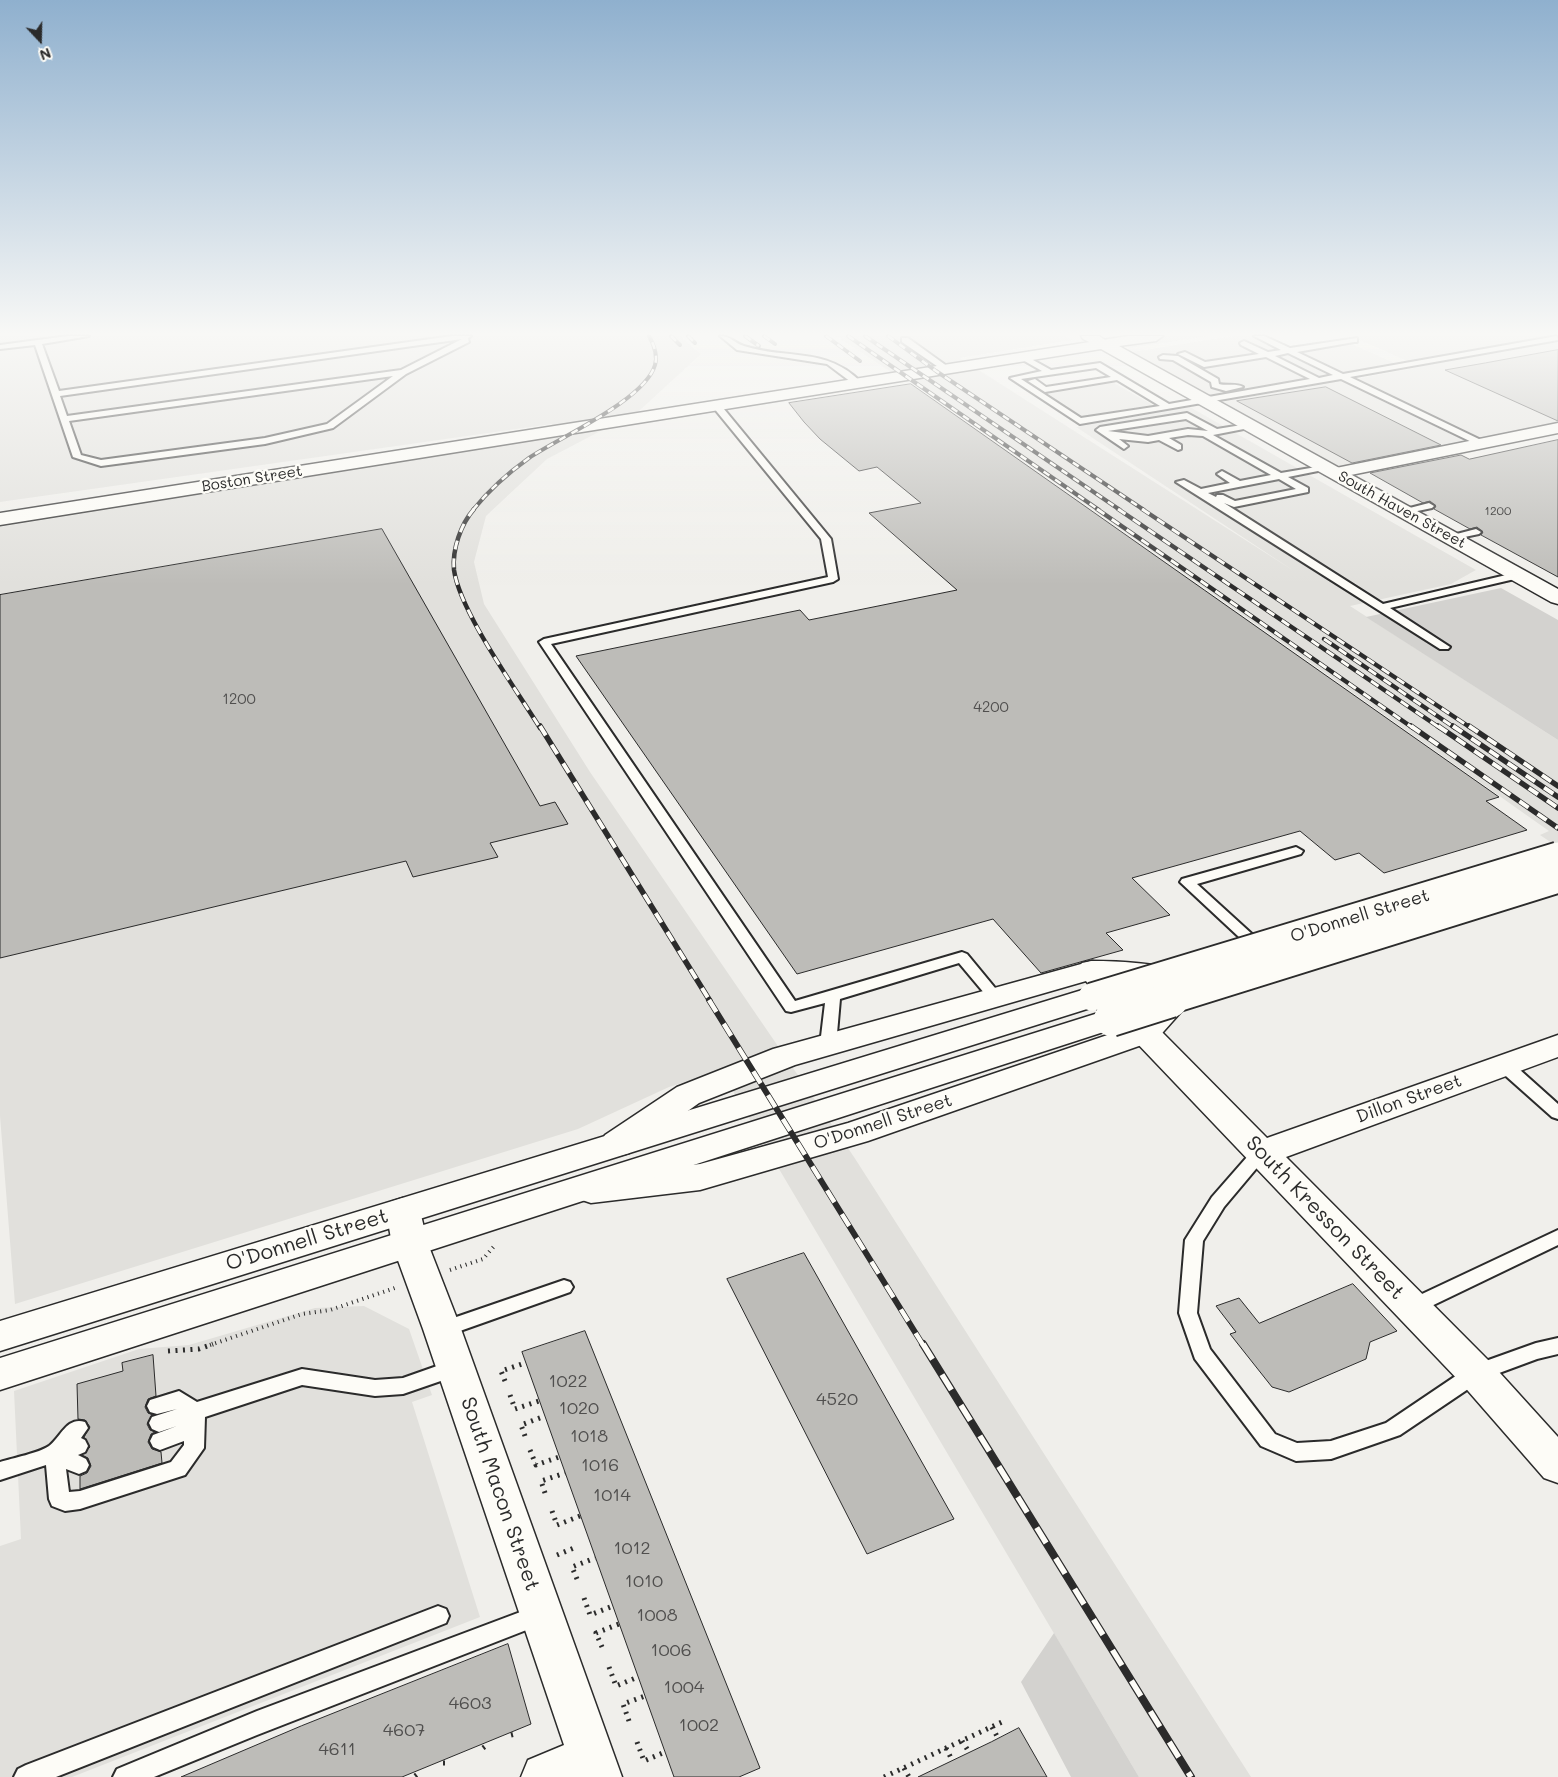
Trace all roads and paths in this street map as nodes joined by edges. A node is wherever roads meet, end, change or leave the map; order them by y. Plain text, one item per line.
1 (72, 419) edge
2 (340, 419) edge
3 (629, 419) edge
4 (727, 419) edge
5 (1077, 419) edge
6 (1093, 419) edge
7 (1169, 419) edge
8 (1192, 419) edge
9 (1242, 419) edge
10 (1430, 419) edge
11 (64, 420) joint
12 (1251, 426) junction
13 (1558, 428) edge
14 (1216, 432) junction
15 (1206, 434) junction
16 (1108, 435) junction
17 (1161, 437) junction
18 (1480, 443) junction
19 (1124, 446) dead end
20 (1178, 447) dead end
21 (1331, 470) junction
22 (1222, 474) dead end
23 (1280, 476) junction
24 (1181, 482) dead end
25 (1238, 484) junction
26 (1203, 494) junction
27 (1428, 506) dead end
28 (1403, 510) junction
29 (0, 519) edge
30 (1476, 532) dead end
31 (1450, 537) junction
32 (1518, 576) junction
33 (1558, 598) edge
34 (1382, 607) junction
35 (1444, 647) dead end
36 (1296, 851) dead end
37 (1558, 856) edge
38 (1558, 874) edge
39 (1558, 880) edge
40 (1270, 958) junction
41 (1211, 975) junction
42 (833, 996) junction
43 (1098, 996) junction
44 (995, 997) junction
45 (1145, 1033) junction
46 (828, 1045) junction
47 (1558, 1046) edge
48 (1504, 1065) junction
49 (1558, 1112) edge
50 (614, 1145) junction
51 (1260, 1153) junction
52 (567, 1193) junction
53 (406, 1227) junction
54 (1558, 1237) edge
55 (564, 1287) dead end
56 (1411, 1307) junction
57 (442, 1329) junction
58 (0, 1336) edge
59 (1558, 1346) edge
60 (526, 1363) dead end
61 (455, 1367) junction
62 (1476, 1373) junction
63 (0, 1374) edge
64 (505, 1381) dead end
65 (510, 1395) dead end
66 (539, 1401) dead end
67 (195, 1412) junction
68 (545, 1416) dead end
69 (525, 1436) dead end
70 (530, 1450) dead end
71 (55, 1453) junction
72 (559, 1457) dead end
73 (1558, 1465) edge
74 (0, 1471) edge
75 (565, 1473) dead end
76 (545, 1493) dead end
77 (552, 1511) dead end
78 (580, 1516) dead end
79 (574, 1548) dead end
80 (595, 1558) dead end
81 (547, 1559) dead end
82 (577, 1579) dead end
83 (584, 1598) dead end
84 (613, 1606) dead end
85 (542, 1614) junction
86 (438, 1616) dead end
87 (619, 1624) dead end
88 (602, 1646) dead end
89 (609, 1667) dead end
90 (638, 1677) dead end
91 (645, 1696) dead end
92 (629, 1721) dead end
93 (1002, 1722) dead end
94 (992, 1727) junction
95 (998, 1738) dead end
96 (962, 1741) junction
97 (636, 1742) dead end
98 (946, 1748) junction
99 (665, 1752) dead end
100 (969, 1752) dead end
101 (952, 1760) dead end
102 (595, 1767) edge
103 (904, 1768) junction
104 (26, 1777) edge
105 (125, 1777) edge
106 (545, 1777) edge
107 (885, 1777) edge
108 (909, 1777) edge

1 - 11 lane
2 - 11 lane
3 - 29 main road, Boston Street
4 - 42 lane
5 - 6 lane
7 - 16 lane
8 - 14 lane
9 - 12 main road, South Haven Street
10 - 18 lane
12 - 14 lane
12 - 21 main road, South Haven Street
13 - 18 main road
14 - 15 lane
15 - 17 lane
15 - 23 lane
16 - 17 lane
16 - 19 lane
17 - 20 lane
18 - 21 main road
21 - 23 lane
21 - 28 main road, South Haven Street
22 - 25 lane
23 - 25 lane
23 - 26 lane
24 - 26 lane
25 - 26 lane
26 - 34 lane
27 - 28 lane
28 - 31 main road, South Haven Street
30 - 31 lane
31 - 32 main road, South Haven Street
32 - 33 main road, South Haven Street
32 - 34 lane
34 - 35 lane
36 - 40 lane
37 - 43 main road, O'Donnell Street, bridge
38 - 40 main road, O'Donnell Street
39 - 43 main road, O'Donnell Street, bridge
40 - 41 main road, O'Donnell Street
41 - 43 main road, O'Donnell Street
41 - 45 main road, O'Donnell Street
42 - 44 lane
42 - 46 lane
43 - 44 main road, O'Donnell Street
43 - 45 main road, South Kresson Street
43 - 50 main road, O'Donnell Street
43 - 52 main road, O'Donnell Street
44 - 46 main road, O'Donnell Street
45 - 51 main road, South Kresson Street
45 - 52 main road, O'Donnell Street
46 - 50 main road, O'Donnell Street
47 - 48 main road, Dillon Street
48 - 49 lane
48 - 51 main road, Dillon Street
50 - 53 main road, O'Donnell Street
51 - 56 main road, South Kresson Street
51 - 62 lane
52 - 53 main road, O'Donnell Street
53 - 57 main road, South Macon Street
53 - 58 main road, O'Donnell Street
53 - 63 main road, O'Donnell Street
54 - 56 lane
55 - 57 lane
56 - 62 main road, South Kresson Street
57 - 61 main road, South Macon Street
59 - 62 lane
60 - 64 path
61 - 67 lane
61 - 85 main road, South Macon Street
62 - 73 main road, South Kresson Street
65 - 66 path
67 - 67 lane
67 - 71 lane
68 - 69 path
70 - 72 path
71 - 71 lane
71 - 74 lane
75 - 76 path
77 - 78 path
79 - 81 path
80 - 82 path
83 - 84 path
85 - 102 main road, South Macon Street
85 - 105 lane
86 - 104 lane
87 - 88 path
89 - 90 path
91 - 92 path
93 - 94 path
94 - 95 path
94 - 96 path
96 - 98 path
96 - 100 path
97 - 99 path
98 - 101 path
98 - 103 path
102 - 106 main road
103 - 107 path
103 - 108 path

